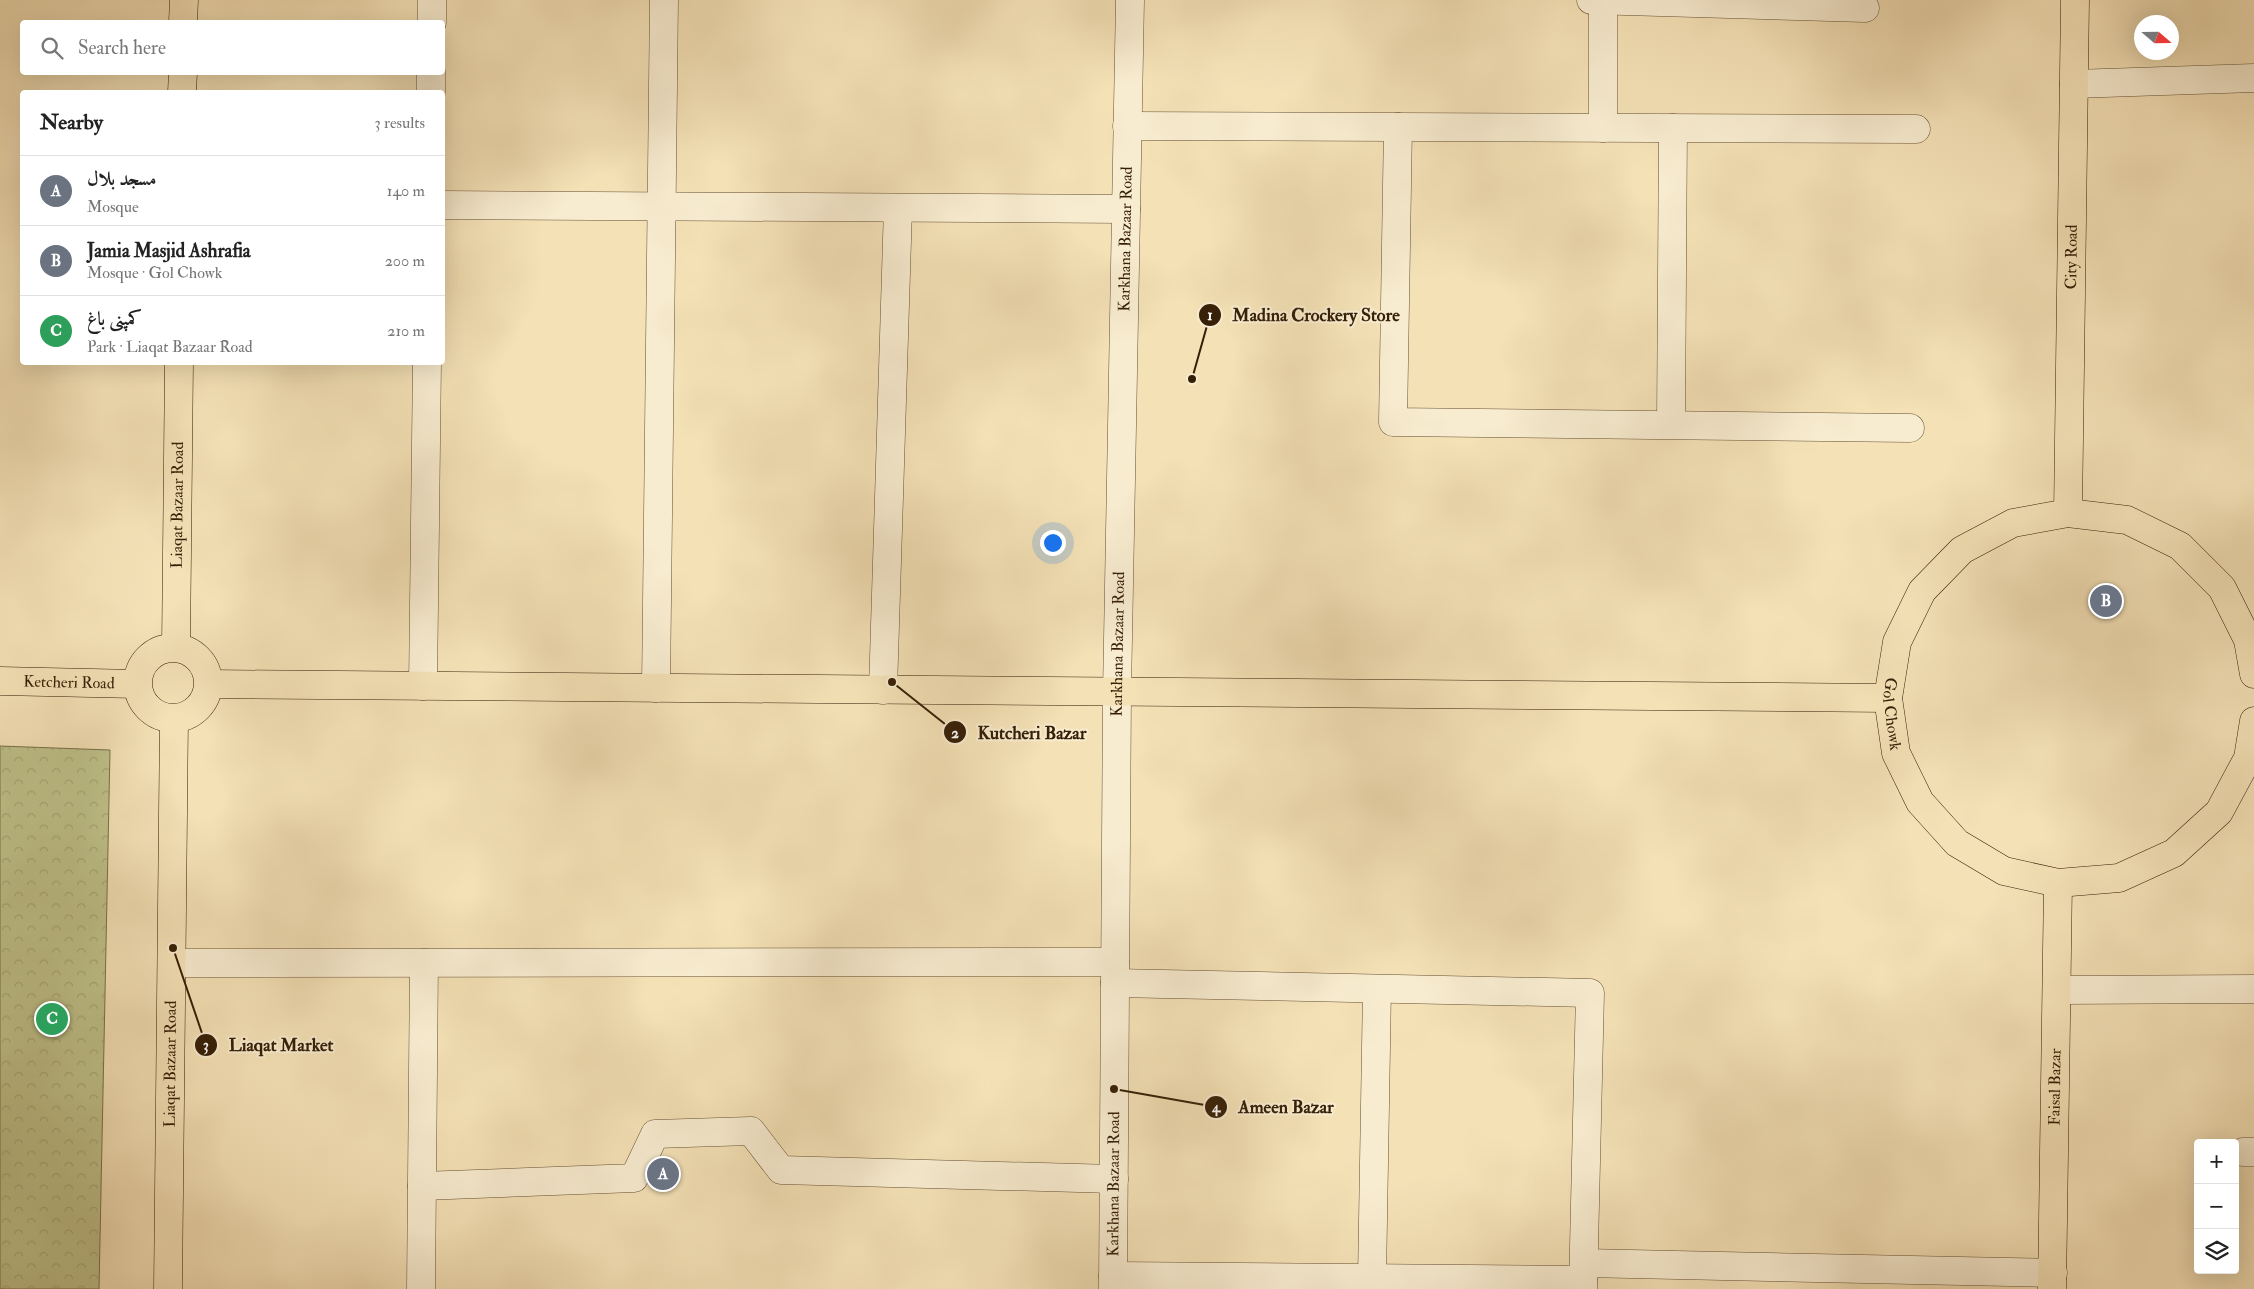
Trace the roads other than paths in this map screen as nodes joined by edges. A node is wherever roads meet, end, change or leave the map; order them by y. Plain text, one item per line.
1 (184, 0) edge
2 (432, 0) edge
3 (664, 0) edge
4 (1130, 0) edge
5 (1591, 0) edge
6 (1603, 0) edge
7 (2075, 0) edge
8 (1865, 8) dead end
9 (183, 20) edge
10 (432, 20) edge
11 (183, 75) edge
12 (431, 75) edge
13 (2254, 78) edge
14 (2074, 84) junction
15 (182, 90) edge
16 (431, 90) edge
17 (1127, 126) junction
18 (1398, 127) junction
19 (1603, 128) junction
20 (1673, 128) junction
21 (1916, 129) dead end
22 (445, 205) edge
23 (660, 206) junction
24 (898, 208) junction
25 (1126, 209) junction
26 (179, 365) edge
27 (427, 365) edge
28 (1672, 424) junction
29 (1910, 428) dead end
30 (2068, 512) junction
31 (176, 647) junction
32 (2254, 674) edge
33 (1, 684) edge
34 (137, 684) junction
35 (209, 684) junction
36 (423, 686) junction
37 (656, 688) junction
38 (883, 690) junction
39 (1117, 692) junction
40 (1888, 698) junction
41 (174, 719) junction
42 (2254, 721) edge
43 (2058, 884) junction
44 (172, 963) junction
45 (424, 963) junction
46 (1115, 972) junction
47 (1377, 989) junction
48 (2254, 989) edge
49 (2057, 990) junction
50 (1114, 1179) junction
51 (422, 1186) junction
52 (1583, 1278) edge
53 (1372, 1279) junction
54 (2053, 1281) edge
55 (1113, 1283) edge
56 (168, 1289) edge
57 (421, 1289) edge

1 - 9 main road
2 - 10 street
3 - 23 street
4 - 17 street, Karkhana Bazaar Road
5 - 6 street
6 - 8 street
6 - 19 street
7 - 14 main road, City Road
11 - 15 main road
12 - 16 street
13 - 14 street
14 - 30 main road, City Road
17 - 18 street
17 - 25 street, Karkhana Bazaar Road
18 - 19 street
18 - 28 street
19 - 20 street
20 - 21 street
20 - 28 street
22 - 23 street
23 - 24 street
23 - 37 street
24 - 25 street
24 - 38 street
25 - 39 street, Karkhana Bazaar Road
26 - 31 main road, Liaqat Bazaar Road
27 - 36 street
28 - 29 street
30 - 32 main road, Gol Chowk
30 - 40 main road, Gol Chowk
31 - 34 main road
31 - 35 main road
33 - 34 main road, Ketcheri Road
34 - 41 main road
35 - 36 main road
35 - 41 main road
36 - 37 main road
37 - 38 main road
38 - 39 main road
39 - 40 main road
39 - 46 street, Karkhana Bazaar Road
40 - 43 main road, Gol Chowk
41 - 44 main road, Liaqat Bazaar Road
42 - 43 main road, Gol Chowk
43 - 49 main road, Faisal Bazar
44 - 45 street
44 - 56 main road, Liaqat Bazaar Road
45 - 46 street
45 - 51 street
46 - 47 street
46 - 50 street, Karkhana Bazaar Road
47 - 52 street
47 - 53 street
48 - 49 street
49 - 54 main road, Faisal Bazar
50 - 51 street
50 - 55 street, Karkhana Bazaar Road
51 - 57 street
52 - 53 street
52 - 54 street
53 - 55 street

